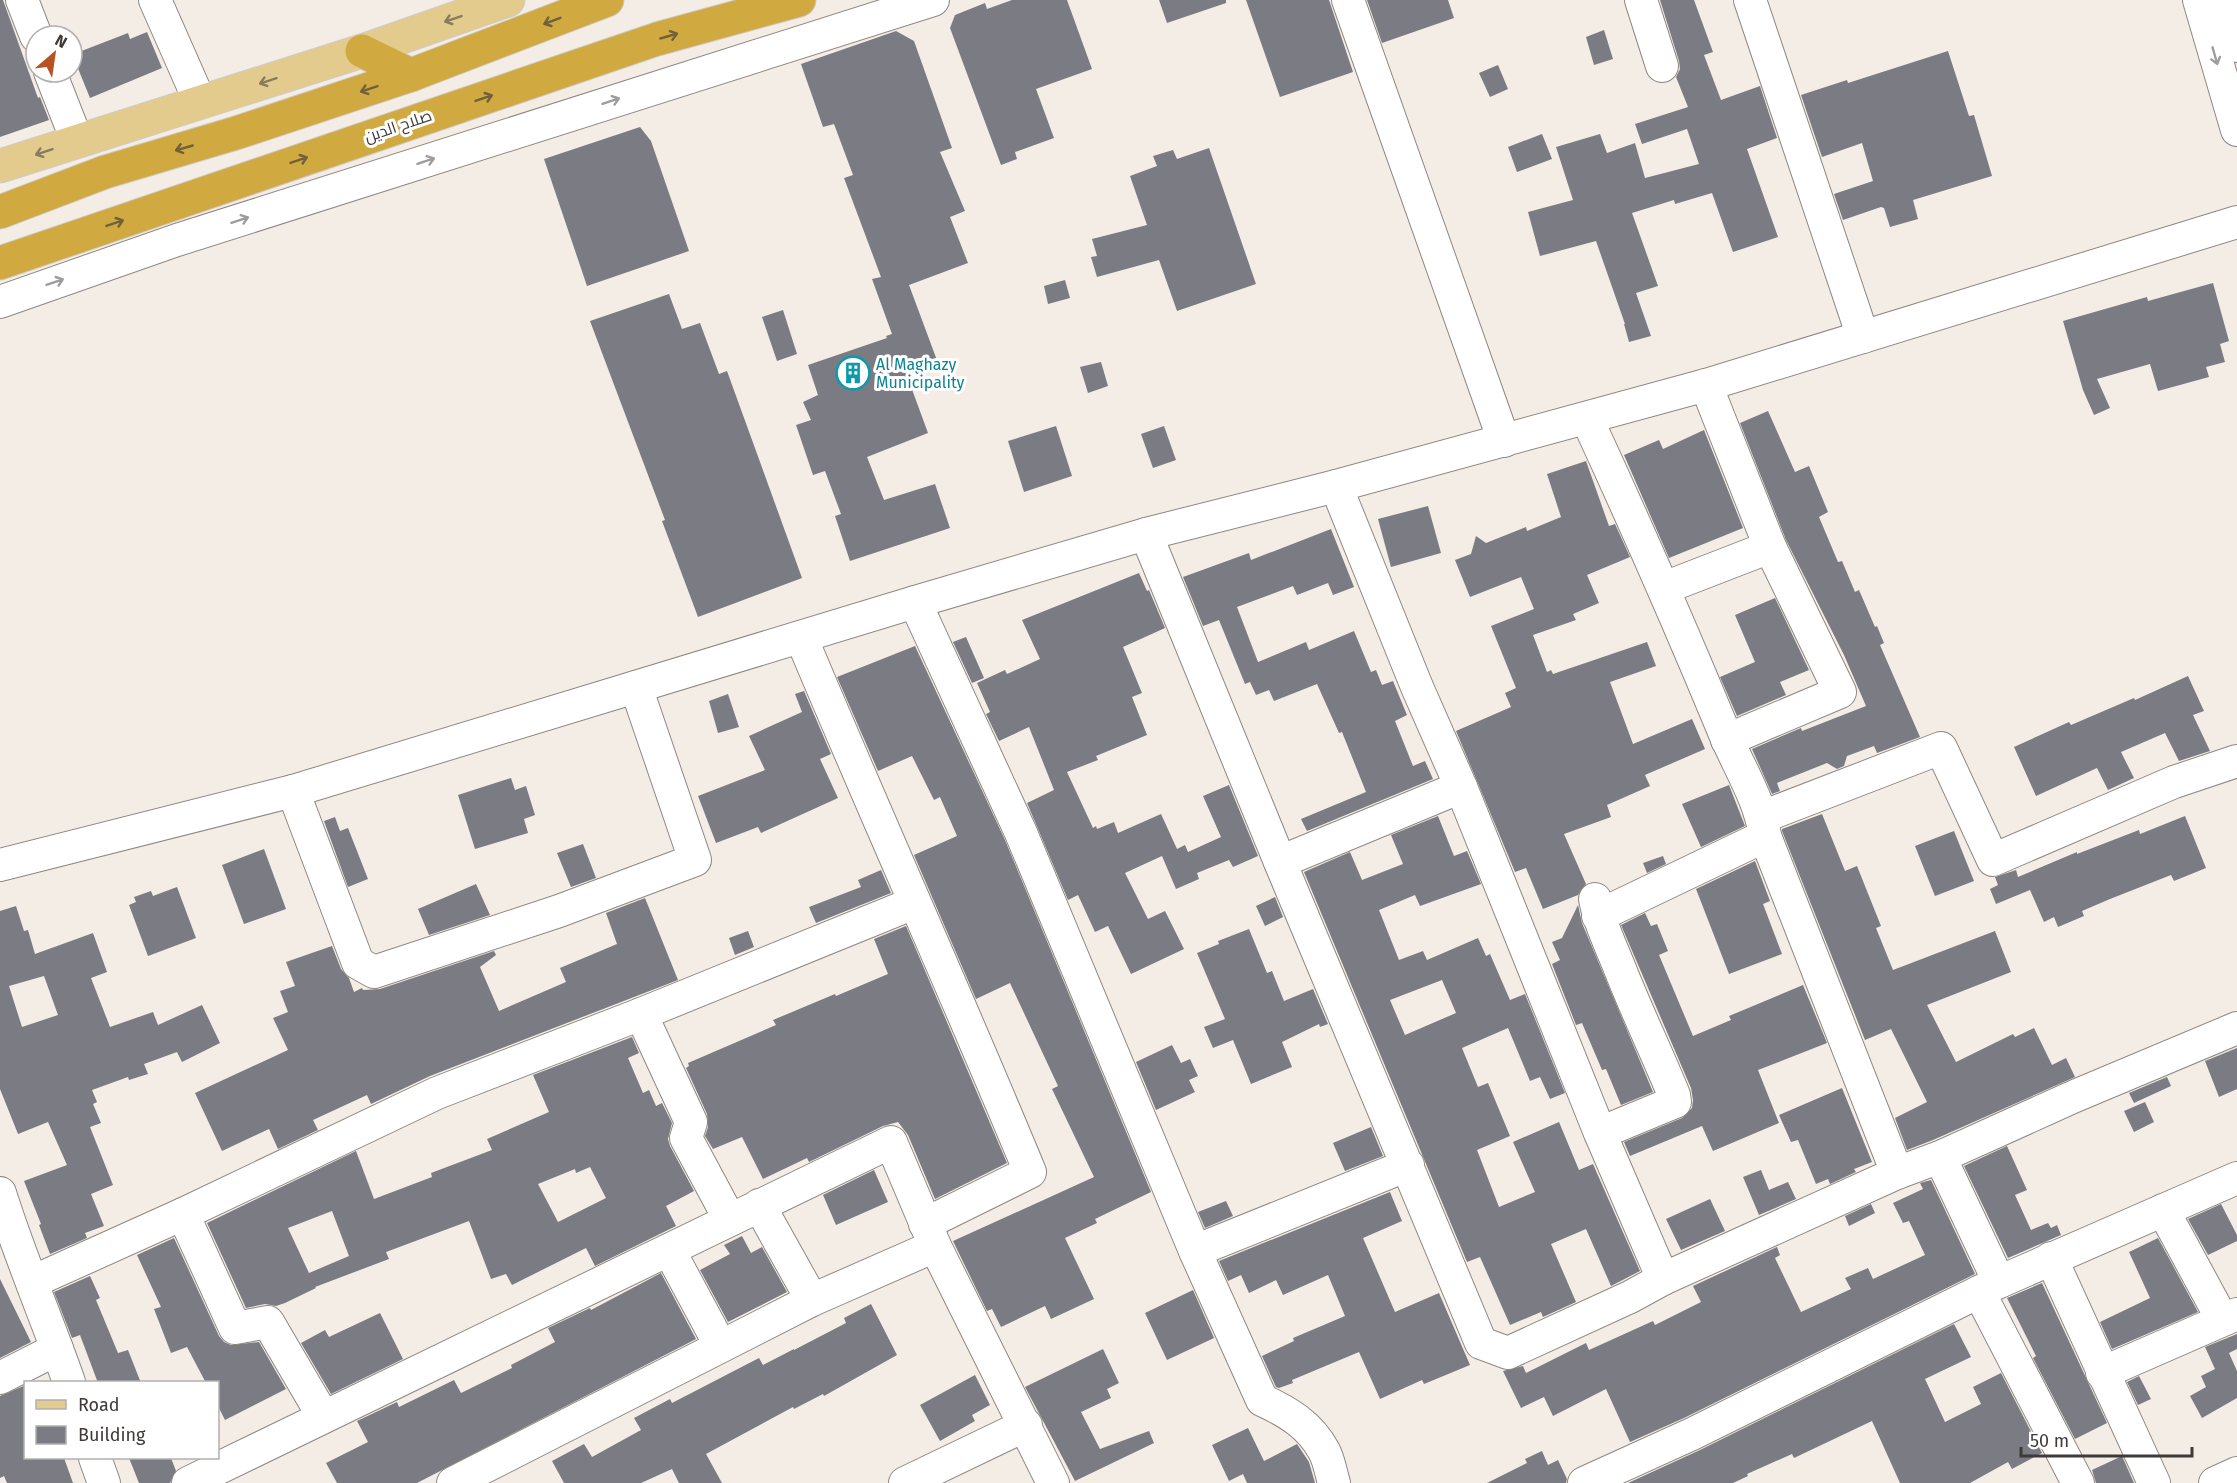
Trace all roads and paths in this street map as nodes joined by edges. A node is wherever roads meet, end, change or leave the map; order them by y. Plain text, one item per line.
1 (22, 0) edge
2 (155, 0) edge
3 (508, 0) edge
4 (607, 0) edge
5 (799, 0) edge
6 (933, 0) edge
7 (1348, 0) edge
8 (1641, 0) edge
9 (1750, 0) edge
10 (2199, 0) edge
11 (2223, 0) edge
12 (31, 24) edge
13 (2237, 46) edge
14 (362, 51) junction
15 (1662, 66) dead end
16 (411, 75) junction
17 (55, 84) edge
18 (200, 102) junction
19 (2237, 130) edge
20 (77, 141) junction
21 (0, 166) edge
22 (0, 212) edge
23 (2237, 222) edge
24 (0, 263) edge
25 (0, 302) edge
26 (1863, 337) junction
27 (1706, 385) junction
28 (1587, 418) junction
29 (1504, 441) junction
30 (1336, 486) junction
31 (1146, 534) junction
32 (1770, 547) junction
33 (1664, 588) junction
34 (915, 602) junction
35 (801, 637) junction
36 (636, 687) junction
37 (1727, 740) junction
38 (2237, 761) edge
39 (1461, 787) junction
40 (293, 791) junction
41 (1764, 827) junction
42 (1280, 862) junction
43 (0, 865) edge
44 (914, 903) junction
45 (641, 1014) junction
46 (2237, 1028) edge
47 (1600, 1133) junction
48 (1940, 1157) junction
49 (1408, 1165) junction
50 (1897, 1173) junction
51 (2237, 1178) edge
52 (0, 1193) edge
53 (759, 1205) junction
54 (2163, 1210) junction
55 (183, 1214) junction
56 (730, 1220) junction
57 (930, 1235) junction
58 (7, 1239) edge
59 (669, 1250) junction
60 (1195, 1251) junction
61 (2051, 1258) junction
62 (1663, 1279) junction
63 (32, 1281) junction
64 (1989, 1287) junction
65 (812, 1300) junction
66 (2230, 1317) edge
67 (720, 1345) junction
68 (57, 1349) junction
69 (2102, 1373) junction
70 (0, 1378) edge
71 (68, 1381) edge
72 (323, 1416) junction
73 (1026, 1425) junction
74 (95, 1459) edge
75 (2237, 1473) edge
76 (104, 1483) edge
77 (188, 1483) edge
78 (453, 1483) edge
79 (905, 1483) edge
80 (1053, 1483) edge
81 (1334, 1483) edge
82 (1584, 1483) edge
83 (2078, 1483) edge
84 (2154, 1483) edge
85 (2215, 1483) edge

1 - 12 street
2 - 18 street
3 -> 14 main road
4 -> 16 highway
24 -> 5 highway, صلاح الدين
25 -> 6 street
7 - 29 street
8 - 15 street
9 - 26 street
10 -> 19 street
11 - 13 street
14 - 16 highway
14 -> 18 main road
16 -> 22 highway
17 - 20 street
18 - 20 main road
20 -> 21 main road
23 - 26 street
26 - 27 street
27 - 28 street
27 - 32 street
28 - 29 street
28 - 33 street
29 - 30 street
30 - 31 street
30 - 39 street
31 - 34 street
31 - 42 street
32 - 33 street
32 - 37 street
33 - 37 street
34 - 35 street
34 - 60 street
35 - 36 street
35 - 44 street
36 - 40 street
36 - 40 street
37 - 41 street
38 - 41 street
39 - 42 street
39 - 47 street
40 - 43 street
41 - 47 street
41 - 50 street
42 - 49 street
44 - 45 street
44 - 57 street
45 - 55 street
45 - 56 street
46 - 48 street
47 - 62 street
48 - 50 street
48 - 64 street
49 - 60 street
49 - 62 street
50 - 62 street
51 - 54 street
52 - 58 street
53 - 56 street
53 - 57 street
53 - 65 street
54 - 61 street
54 - 66 street
55 - 63 street
55 - 72 street
56 - 59 street
57 - 65 street
57 - 73 street
58 - 63 street
59 - 67 street
59 - 72 street
60 - 81 street
61 - 64 street
61 - 69 street
63 - 68 street
64 - 82 street
64 - 83 street
65 - 67 street
66 - 69 street
67 - 78 street
68 - 70 street
68 - 71 street
69 - 84 street
72 - 77 street
73 - 79 street
73 - 80 street
74 - 76 street
75 - 85 street

